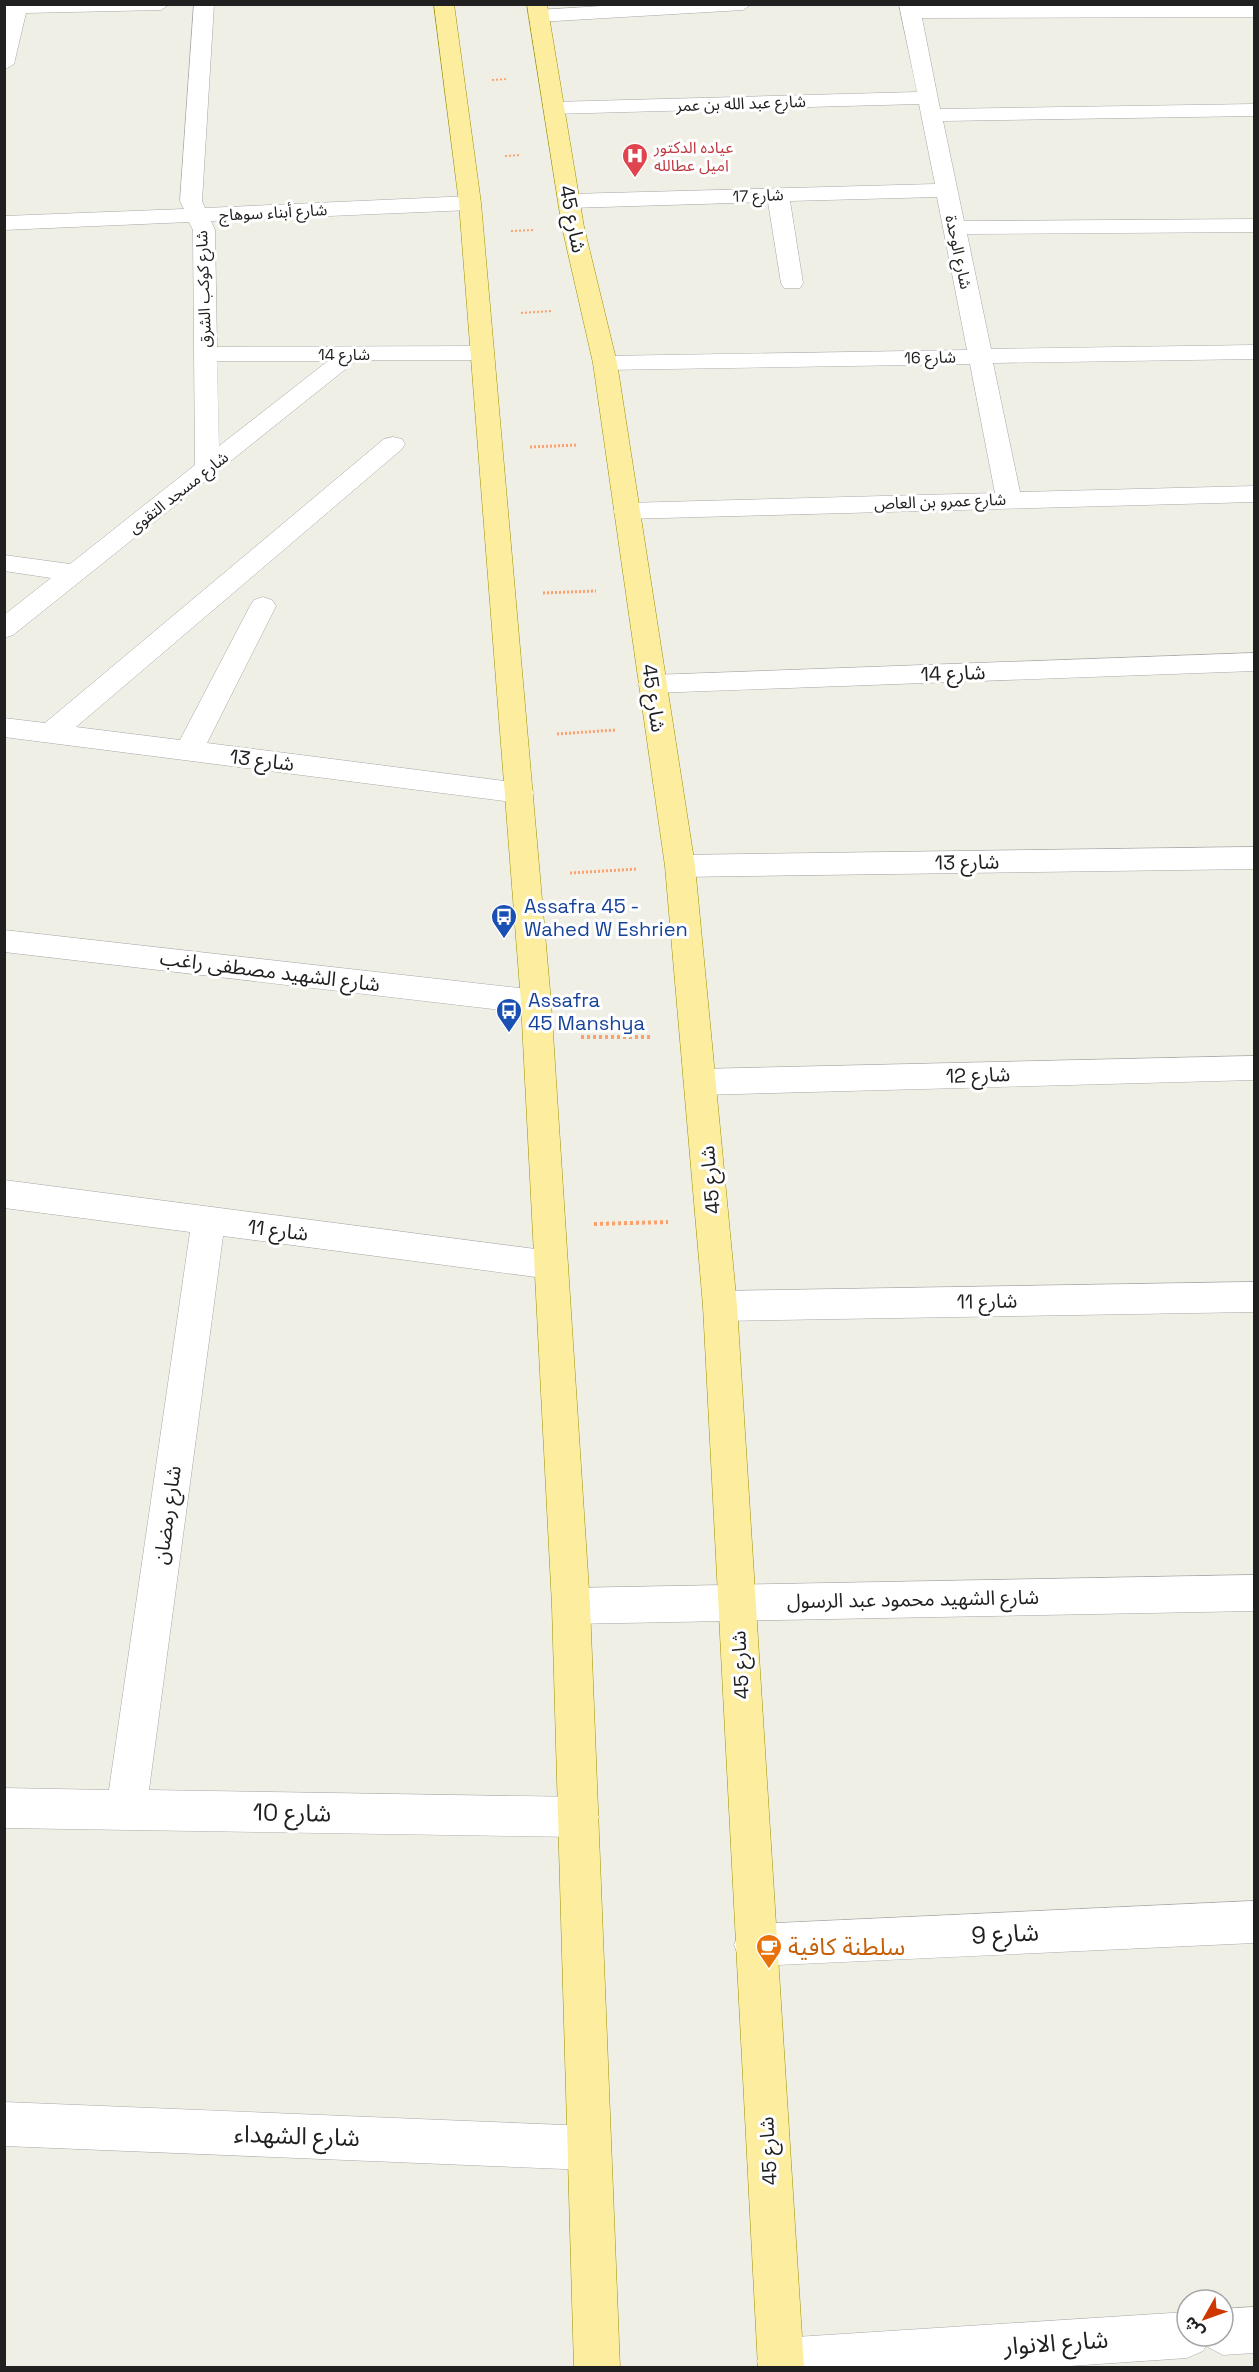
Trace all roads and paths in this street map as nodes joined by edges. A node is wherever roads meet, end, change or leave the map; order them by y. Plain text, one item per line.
1 (161, 4) edge
2 (204, 4) edge
3 (444, 4) edge
4 (743, 4) edge
5 (24, 7) edge
6 (909, 8) edge
7 (538, 10) edge
8 (1254, 11) edge
9 (4, 64) edge
10 (454, 82) junction
11 (551, 92) junction
12 (930, 106) junction
13 (1254, 110) edge
14 (561, 153) junction
15 (464, 158) junction
16 (946, 190) junction
17 (778, 195) junction
18 (572, 214) junction
19 (196, 216) junction
20 (471, 219) junction
21 (4, 223) edge
22 (1254, 225) edge
23 (954, 228) junction
24 (792, 283) dead end
25 (592, 309) junction
26 (479, 315) junction
27 (1254, 352) edge
28 (482, 353) junction
29 (205, 354) junction
30 (351, 354) junction
31 (981, 356) junction
32 (605, 363) junction
33 (393, 444) dead end
34 (616, 444) junction
35 (490, 448) junction
36 (207, 468) junction
37 (1254, 494) edge
38 (1009, 499) junction
39 (626, 511) junction
40 (4, 563) edge
41 (75, 573) junction
42 (638, 590) junction
43 (503, 595) junction
44 (263, 606) dead end
45 (4, 629) edge
46 (1254, 662) edge
47 (652, 684) junction
48 (4, 727) edge
49 (658, 728) junction
50 (51, 733) junction
51 (513, 736) junction
52 (189, 750) junction
53 (520, 793) junction
54 (1254, 858) edge
55 (680, 866) junction
56 (527, 875) junction
57 (4, 941) edge
58 (536, 1002) junction
59 (538, 1037) junction
60 (697, 1037) junction
61 (1254, 1068) edge
62 (701, 1082) junction
63 (4, 1194) edge
64 (208, 1221) junction
65 (713, 1221) junction
66 (550, 1225) junction
67 (552, 1265) junction
68 (1254, 1297) edge
69 (720, 1306) junction
70 (1254, 1593) edge
71 (736, 1603) junction
72 (571, 1606) junction
73 (4, 1808) edge
74 (126, 1810) junction
75 (579, 1817) junction
76 (1254, 1922) edge
77 (755, 1945) junction
78 (4, 2124) edge
79 (589, 2148) junction
80 (1254, 2330) edge
81 (1235, 2331) edge
82 (1175, 2336) edge
83 (781, 2364) edge
84 (597, 2367) edge

1 - 5 street
2 - 19 street, شارع كوكب الشرق
3 - 10 main road
4 - 7 street
5 - 9 street
6 - 8 street
6 - 12 street, شارع الوحدة
7 - 11 main road, شارع 45
10 - 11 path
10 - 15 main road
11 - 12 street, شارع عبد الله بن عمر
11 - 14 main road, شارع 45
12 - 13 street, شارع عبد الله بن عمر
12 - 16 street, شارع الوحدة
14 - 15 path
14 - 18 main road, شارع 45
15 - 20 main road
16 - 17 street, شارع 17
16 - 23 street, شارع الوحدة
17 - 18 street, شارع 17
17 - 24 street
18 - 20 path
18 - 25 main road, شارع 45
19 - 20 street, شارع أبناء سوهاج
19 - 21 street, شارع أبناء سوهاج
19 - 29 street, شارع كوكب الشرق
20 - 26 main road
22 - 23 street
23 - 31 street, شارع الوحدة
25 - 26 path
25 - 32 main road, شارع 45
26 - 28 main road
27 - 31 street, شارع 16
28 - 30 street, شارع 14
28 - 35 main road
29 - 30 street, شارع 14
29 - 36 street, شارع كوكب الشرق
30 - 36 street, شارع مسجد التقوى
31 - 32 street, شارع 16
31 - 38 street, شارع الوحدة
32 - 34 main road, شارع 45
33 - 50 street
34 - 35 path
34 - 39 main road, شارع 45
35 - 43 main road
36 - 41 street, شارع مسجد التقوى
37 - 38 street, شارع عمرو بن العاص
38 - 39 street, شارع عمرو بن العاص
39 - 42 main road, شارع 45
40 - 41 street
41 - 45 street, شارع مسجد التقوى
42 - 43 path
42 - 47 main road, شارع 45
43 - 51 main road
44 - 52 street
46 - 47 street, شارع 14
47 - 49 main road, شارع 45
48 - 50 street, شارع 13
49 - 51 path
49 - 55 main road, شارع 45
50 - 52 street, شارع 13
51 - 53 main road
52 - 53 street, شارع 13
53 - 56 main road
54 - 55 street, شارع 13
55 - 56 path
55 - 60 main road, شارع 45
56 - 58 main road
57 - 58 street, شارع الشهيد مصطفى راغب
58 - 59 main road
59 - 60 path
59 - 66 main road
60 - 62 main road, شارع 45
61 - 62 street, شارع 12
62 - 65 main road, شارع 45
63 - 64 street, شارع 11
64 - 67 street, شارع 11
64 - 74 street, شارع رمضان
65 - 66 path
65 - 69 main road, شارع 45
66 - 67 main road
67 - 72 main road
68 - 69 street, شارع 11
69 - 71 main road, شارع 45
70 - 71 street, شارع الشهيد محمود عبد الرسول
71 - 72 street, شارع الشهيد محمود عبد الرسول
71 - 77 main road, شارع 45
72 - 75 main road
73 - 74 street, شارع 10
74 - 75 street, شارع 10
75 - 79 main road
76 - 77 street, شارع 9
77 - 83 main road, شارع 45
78 - 79 street, شارع الشهداء
79 - 84 main road
80 - 81 street
82 - 83 street, شارع الانوار

